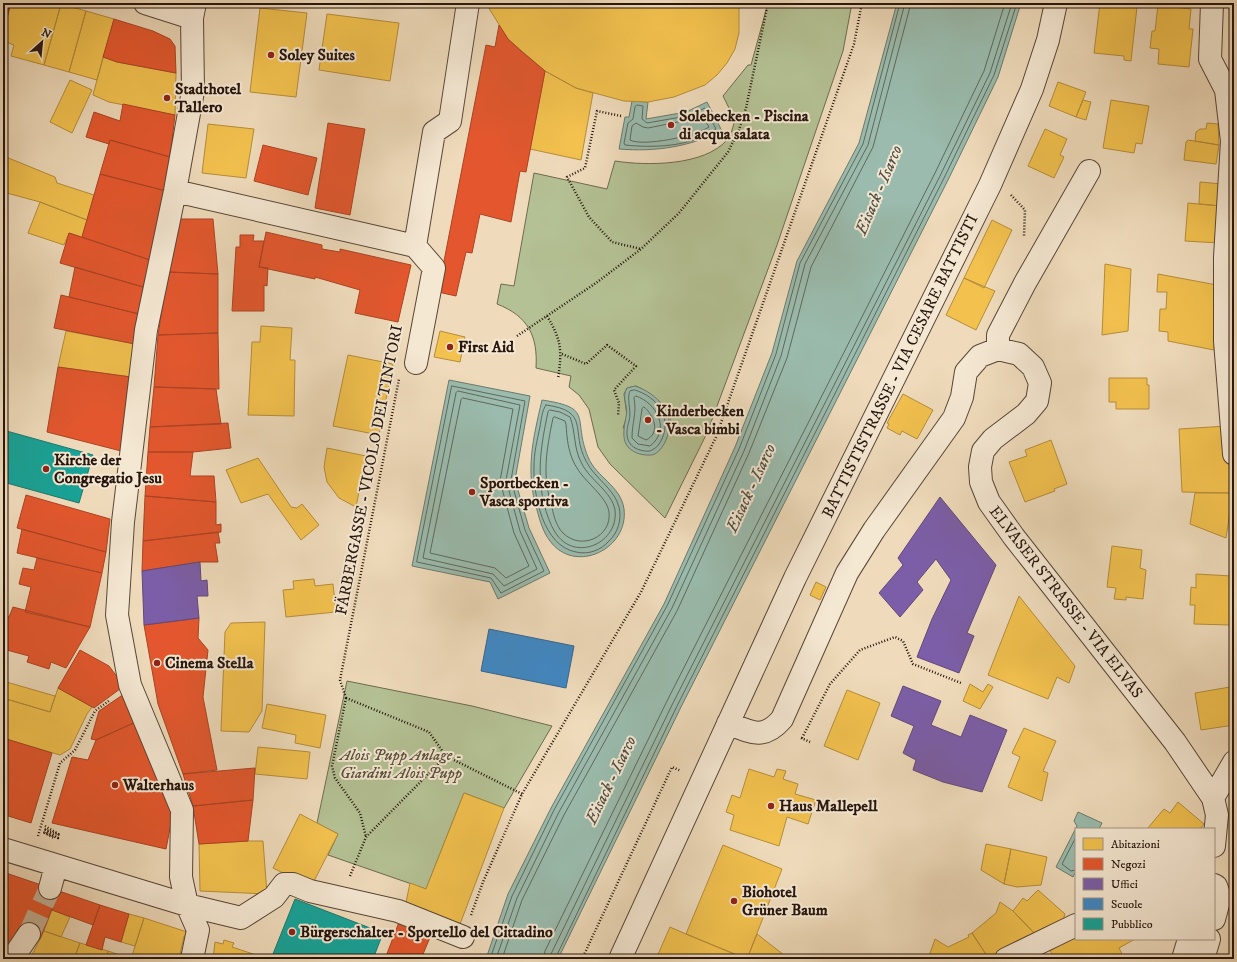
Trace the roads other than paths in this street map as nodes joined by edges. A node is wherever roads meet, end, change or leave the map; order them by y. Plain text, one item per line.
1 (145, 3) edge
2 (468, 3) edge
3 (1056, 3) edge
4 (1212, 3) edge
5 (194, 10) edge
6 (1230, 82) edge
7 (1089, 171) dead end
8 (175, 191) junction
9 (415, 246) junction
10 (998, 349) junction
11 (408, 370) road end
12 (1234, 454) edge
13 (728, 723) junction
14 (1234, 762) edge
15 (1213, 798) junction
16 (1215, 836) edge
17 (3, 849) edge
18 (56, 866) junction
19 (1215, 886) edge
20 (50, 888) tunnel mouth
21 (187, 905) junction
22 (1215, 915) edge
23 (1075, 925) edge
24 (29, 934) tunnel mouth
25 (454, 934) road end
26 (1189, 940) edge
27 (1209, 940) edge
28 (12, 959) edge
29 (192, 959) edge
30 (620, 959) edge
31 (1006, 959) edge
32 (1183, 959) edge
33 (1203, 959) edge

1 - 5 street
2 - 9 street
3 - 13 street, BATTISTISTRASSE - VIA CESARE BATTISTI
4 - 6 street
5 - 8 street
6 - 12 street
7 - 10 street
8 - 9 street
8 - 21 street
9 - 11 street
10 - 13 street
10 - 15 street, ELVASER STRASSE - VIA ELVAS
13 - 30 street
14 - 15 street
15 - 16 street, ELVASER STRASSE - VIA ELVAS
17 - 18 street
18 - 20 street
18 - 21 street
19 - 22 street
21 - 25 street
21 - 29 street
23 - 31 street
24 - 28 street
26 - 32 street
27 - 33 street

